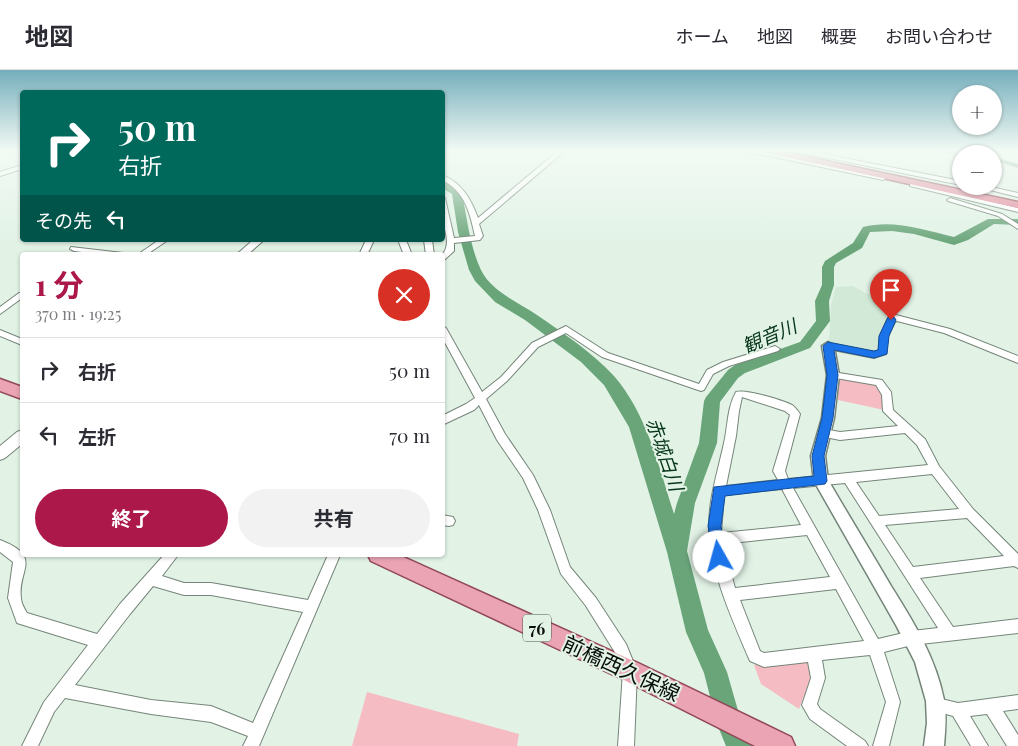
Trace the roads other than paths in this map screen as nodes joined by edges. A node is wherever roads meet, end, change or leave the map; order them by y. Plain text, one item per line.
1 (454, 182) edge
2 (525, 182) edge
3 (913, 182) edge
4 (919, 182) edge
5 (924, 182) edge
6 (929, 182) edge
7 (1002, 191) edge
8 (1018, 195) edge
9 (1018, 200) edge
10 (991, 203) junction
11 (1018, 205) edge
12 (1018, 210) edge
13 (445, 211) edge
14 (1003, 217) junction
15 (476, 223) junction
16 (1016, 226) edge
17 (452, 241) junction
18 (161, 242) edge
19 (257, 242) edge
20 (72, 251) edge
21 (85, 252) edge
22 (146, 252) edge
23 (245, 252) edge
24 (445, 257) edge
25 (20, 296) edge
26 (0, 311) edge
27 (0, 333) edge
28 (445, 333) edge
29 (20, 341) edge
30 (828, 346) joint
31 (775, 349) dead end
32 (1018, 360) edge
33 (833, 375) junction
34 (0, 385) edge
35 (20, 392) edge
36 (481, 397) junction
37 (445, 420) edge
38 (907, 429) junction
39 (824, 433) junction
40 (20, 438) edge
41 (0, 454) edge
42 (936, 469) junction
43 (847, 477) junction
44 (821, 481) junction
45 (785, 484) junction
46 (719, 491) junction
47 (969, 513) junction
48 (876, 521) junction
49 (810, 529) junction
50 (716, 539) junction
51 (0, 546) edge
52 (170, 557) edge
53 (333, 557) edge
54 (393, 558) edge
55 (1017, 561) edge
56 (910, 573) junction
57 (151, 579) junction
58 (840, 582) junction
59 (732, 595) junction
60 (312, 607) junction
61 (1018, 626) edge
62 (950, 634) junction
63 (912, 638) junction
64 (99, 642) junction
65 (876, 646) junction
66 (814, 654) junction
67 (630, 671) junction
68 (62, 690) junction
69 (1018, 702) edge
70 (937, 705) junction
71 (991, 706) junction
72 (958, 710) junction
73 (255, 739) edge
74 (778, 744) edge
75 (30, 746) edge
76 (626, 746) edge
77 (860, 746) edge
78 (881, 746) edge
79 (934, 746) edge
80 (980, 746) edge
81 (1016, 746) edge

1 - 15 street
2 - 15 street
3 - 11 highway
4 - 14 street
5 - 10 street
6 - 9 highway
7 - 8 street
10 - 12 street
10 - 14 street
13 - 17 street
14 - 16 street
15 - 17 street
17 - 24 street
18 - 22 street
19 - 23 main road
20 - 21 street
25 - 26 street
27 - 29 street
28 - 36 street
30 - 32 street
30 - 33 street
31 - 36 street
33 - 38 street
33 - 39 street
34 - 35 main road
36 - 37 street
36 - 67 street
38 - 39 street
38 - 42 street
39 - 44 street
40 - 41 main road
42 - 43 street
42 - 47 street
43 - 44 street
43 - 48 street
44 - 45 street
44 - 63 street
45 - 46 street
45 - 46 street
45 - 49 street
46 - 50 street
47 - 48 street
47 - 55 street
48 - 56 street
49 - 50 street
49 - 58 street
50 - 59 street
51 - 64 street
52 - 57 street
53 - 60 street
54 - 67 main road, 前橋西久保線 / 76
55 - 56 street
56 - 62 street
57 - 60 street
57 - 64 street
58 - 59 street
58 - 65 street
59 - 66 street
60 - 73 street
61 - 62 street
62 - 63 street
63 - 65 street
63 - 70 street
64 - 68 street
65 - 66 street
65 - 78 street
66 - 77 street
67 - 74 main road, 前橋西久保線 / 76
67 - 76 street
68 - 73 street
68 - 75 street
69 - 71 street
70 - 72 street
70 - 79 street
71 - 72 street
71 - 81 street
72 - 80 street

